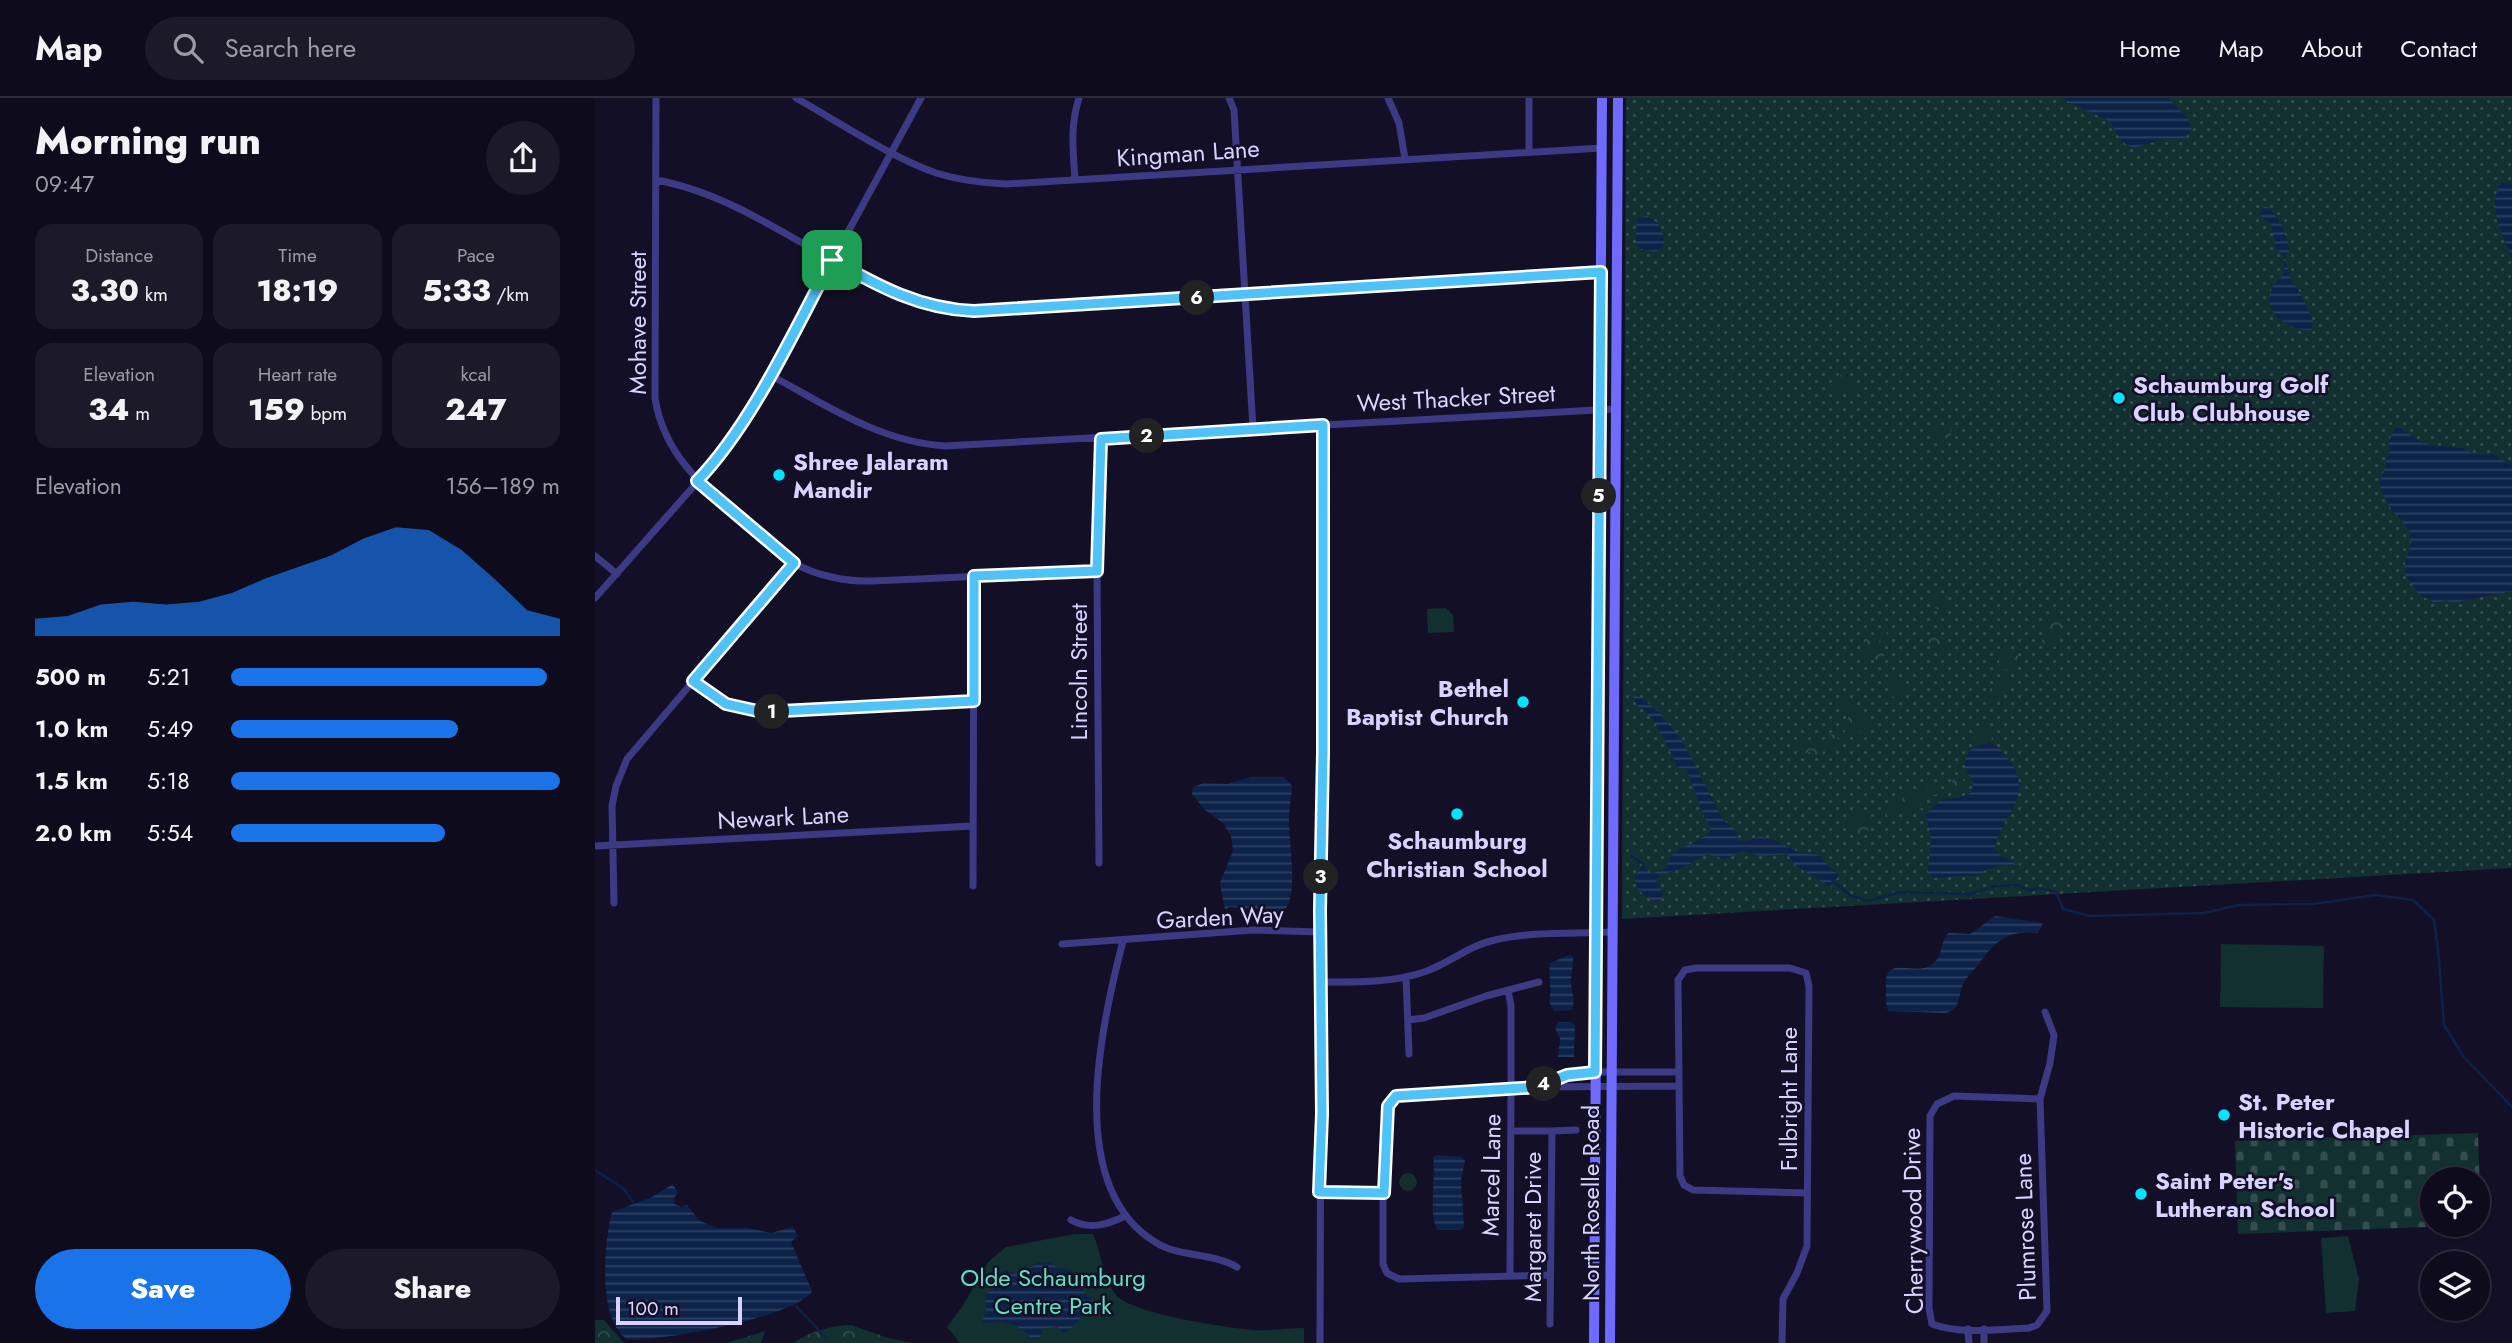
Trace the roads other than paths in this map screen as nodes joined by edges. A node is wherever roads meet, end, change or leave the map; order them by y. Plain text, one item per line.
1 (656, 98) edge
2 (796, 98) edge
3 (921, 98) edge
4 (1079, 98) edge
5 (1229, 98) edge
6 (1388, 98) edge
7 (1529, 98) edge
8 (1602, 98) edge
9 (1618, 98) edge
10 (1602, 148) junction
11 (892, 152) junction
12 (1529, 152) junction
13 (1405, 159) junction
14 (1238, 169) junction
15 (656, 180) junction
16 (1075, 180) junction
17 (832, 260) junction
18 (1601, 272) junction
19 (1245, 295) junction
20 (770, 375) junction
21 (1615, 408) junction
22 (1600, 409) junction
23 (1323, 425) junction
24 (1253, 429) junction
25 (1101, 439) junction
26 (697, 481) junction
27 (595, 555) edge
28 (794, 563) junction
29 (1097, 571) junction
30 (617, 574) junction
31 (974, 576) junction
32 (595, 598) edge
33 (693, 681) junction
34 (974, 701) junction
35 (973, 826) junction
36 (612, 845) junction
37 (595, 846) edge
38 (1099, 863) dead end
39 (972, 886) dead end
40 (614, 904) dead end
41 (1320, 932) junction
42 (1612, 932) junction
43 (1597, 933) junction
44 (1123, 941) junction
45 (1062, 944) dead end
46 (1406, 977) junction
47 (1321, 982) junction
48 (1539, 982) dead end
49 (1508, 990) junction
50 (2045, 1012) dead end
51 (1408, 1020) junction
52 (1409, 1054) dead end
53 (1595, 1072) junction
54 (1611, 1072) junction
55 (1679, 1072) junction
56 (1679, 1086) junction
57 (1538, 1087) junction
58 (1595, 1087) junction
59 (1611, 1087) junction
60 (1511, 1089) junction
61 (2040, 1099) junction
62 (1576, 1130) dead end
63 (1511, 1131) junction
64 (1552, 1131) junction
65 (1319, 1192) junction
66 (1384, 1193) junction
67 (1807, 1193) junction
68 (1125, 1216) junction
69 (1071, 1220) dead end
70 (1237, 1267) dead end
71 (1550, 1275) junction
72 (1510, 1276) junction
73 (1550, 1324) dead end
74 (1968, 1329) junction
75 (1983, 1329) junction
76 (1320, 1343) edge
77 (1594, 1343) edge
78 (1610, 1343) edge
79 (1782, 1343) edge
80 (1969, 1343) edge
81 (1984, 1343) edge

1 - 15 street, Mohave Street
2 - 11 street, Kingman Lane
3 - 11 street
4 - 16 street
5 - 14 street
6 - 13 street
7 - 12 street
8 - 10 main road, North Roselle Road
9 - 21 main road, North Roselle Road
10 - 12 street, Kingman Lane
10 - 18 main road, North Roselle Road
11 - 16 street, Kingman Lane
11 - 17 street
12 - 13 street, Kingman Lane
13 - 14 street, Kingman Lane
14 - 16 street, Kingman Lane
14 - 19 street
15 - 17 street
15 - 26 street, Mohave Street
17 - 19 street
17 - 20 street
18 - 19 street
18 - 22 main road, North Roselle Road
19 - 24 street
20 - 25 street, West Thacker Street
20 - 26 street
21 - 22 street, West Thacker Street
21 - 42 main road, North Roselle Road
22 - 23 street, West Thacker Street
22 - 43 main road, North Roselle Road
23 - 24 street, West Thacker Street
23 - 41 street
24 - 25 street, West Thacker Street
25 - 29 street, Lincoln Street
26 - 28 street, Mohave Street
26 - 30 street
27 - 30 street
28 - 31 street, Mohave Street
28 - 33 street
29 - 31 street, Mohave Street
29 - 38 street, Lincoln Street
30 - 32 street
31 - 34 street
33 - 34 street
33 - 36 street
34 - 35 street
35 - 36 street, Newark Lane
35 - 39 street
36 - 37 street, Newark Lane
36 - 40 street
41 - 44 street, Garden Way
41 - 47 street
42 - 43 street
42 - 54 main road, North Roselle Road
43 - 46 street
43 - 53 main road, North Roselle Road
44 - 45 street, Garden Way
44 - 68 street, Garden Way
46 - 47 street
46 - 51 street
47 - 65 street
48 - 49 street
49 - 51 street
49 - 60 street, Marcel Lane
50 - 61 street, Plumrose Lane
51 - 52 street
53 - 54 street
53 - 57 street
53 - 58 main road, North Roselle Road
54 - 55 street
54 - 59 main road, North Roselle Road
55 - 56 street
55 - 67 street, Fulbright Lane
56 - 59 street
56 - 67 street
57 - 58 street
57 - 60 street
58 - 59 street
58 - 77 main road, North Roselle Road
59 - 78 main road, North Roselle Road
60 - 63 street, Marcel Lane
60 - 66 street
61 - 74 street, Cherrywood Drive
61 - 75 street, Plumrose Lane
62 - 64 street, Margaret Drive
63 - 64 street, Margaret Drive
63 - 72 street, Marcel Lane
64 - 71 street, Margaret Drive
65 - 66 street
65 - 76 street
66 - 72 street
67 - 79 street, Fulbright Lane
68 - 69 street
68 - 70 street, Garden Way
71 - 72 street
71 - 73 street, Margaret Drive
74 - 75 street, Plumrose Lane
74 - 80 street
75 - 81 street

